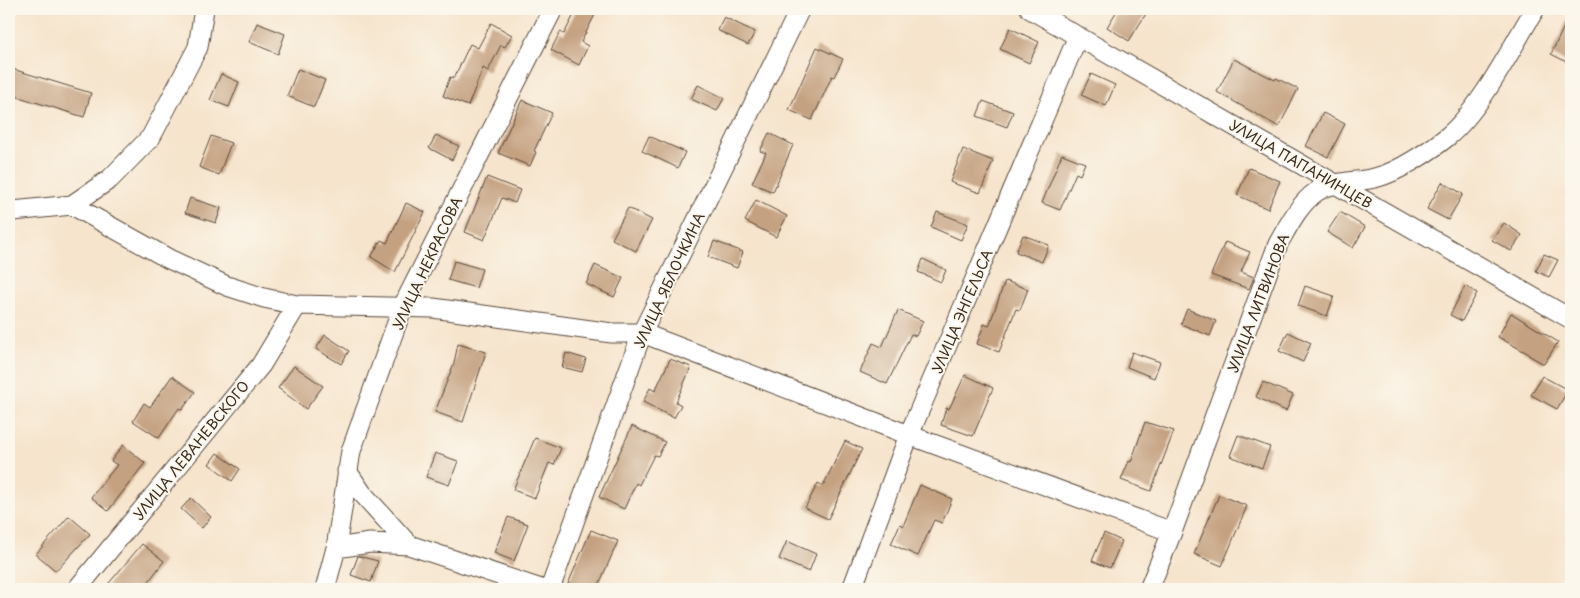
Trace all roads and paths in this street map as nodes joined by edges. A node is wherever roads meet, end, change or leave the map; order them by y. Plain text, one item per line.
1 (204, 9) edge
2 (553, 9) edge
3 (800, 9) edge
4 (1030, 9) edge
5 (1535, 9) edge
6 (1078, 36) junction
7 (1337, 184) junction
8 (72, 205) junction
9 (9, 209) edge
10 (297, 305) junction
11 (403, 306) junction
12 (1571, 320) edge
13 (642, 333) junction
14 (909, 435) junction
15 (347, 472) junction
16 (1172, 532) junction
17 (408, 545) junction
18 (336, 548) junction
19 (77, 589) edge
20 (325, 589) edge
21 (541, 589) edge
22 (550, 589) edge
23 (852, 589) edge
24 (1149, 589) edge

1 - 8 street
2 - 11 street, УЛИЦА НЕКРАСОВА
3 - 13 street, УЛИЦА ЯБЛОЧКИНА
4 - 6 street, УЛИЦА ПАПАНИНЦЕВ
5 - 7 street, УЛИЦА ЛИТВИНОВА
6 - 7 street, УЛИЦА ПАПАНИНЦЕВ
6 - 14 street, УЛИЦА ЭНГЕЛЬСА
7 - 12 street, УЛИЦА ПАПАНИНЦЕВ
7 - 16 street, УЛИЦА ЛИТВИНОВА
8 - 9 street
8 - 10 street
10 - 11 street
10 - 19 street, УЛИЦА ЛЕВАНЕВСКОГО
11 - 13 street
11 - 15 street, УЛИЦА НЕКРАСОВА
13 - 14 street
13 - 22 street, УЛИЦА ЯБЛОЧКИНА
14 - 16 street
14 - 23 street, УЛИЦА ЭНГЕЛЬСА
15 - 17 street
15 - 18 street, УЛИЦА НЕКРАСОВА
16 - 24 street, УЛИЦА ЛИТВИНОВА
17 - 18 street
17 - 21 street
18 - 20 street, УЛИЦА НЕКРАСОВА

